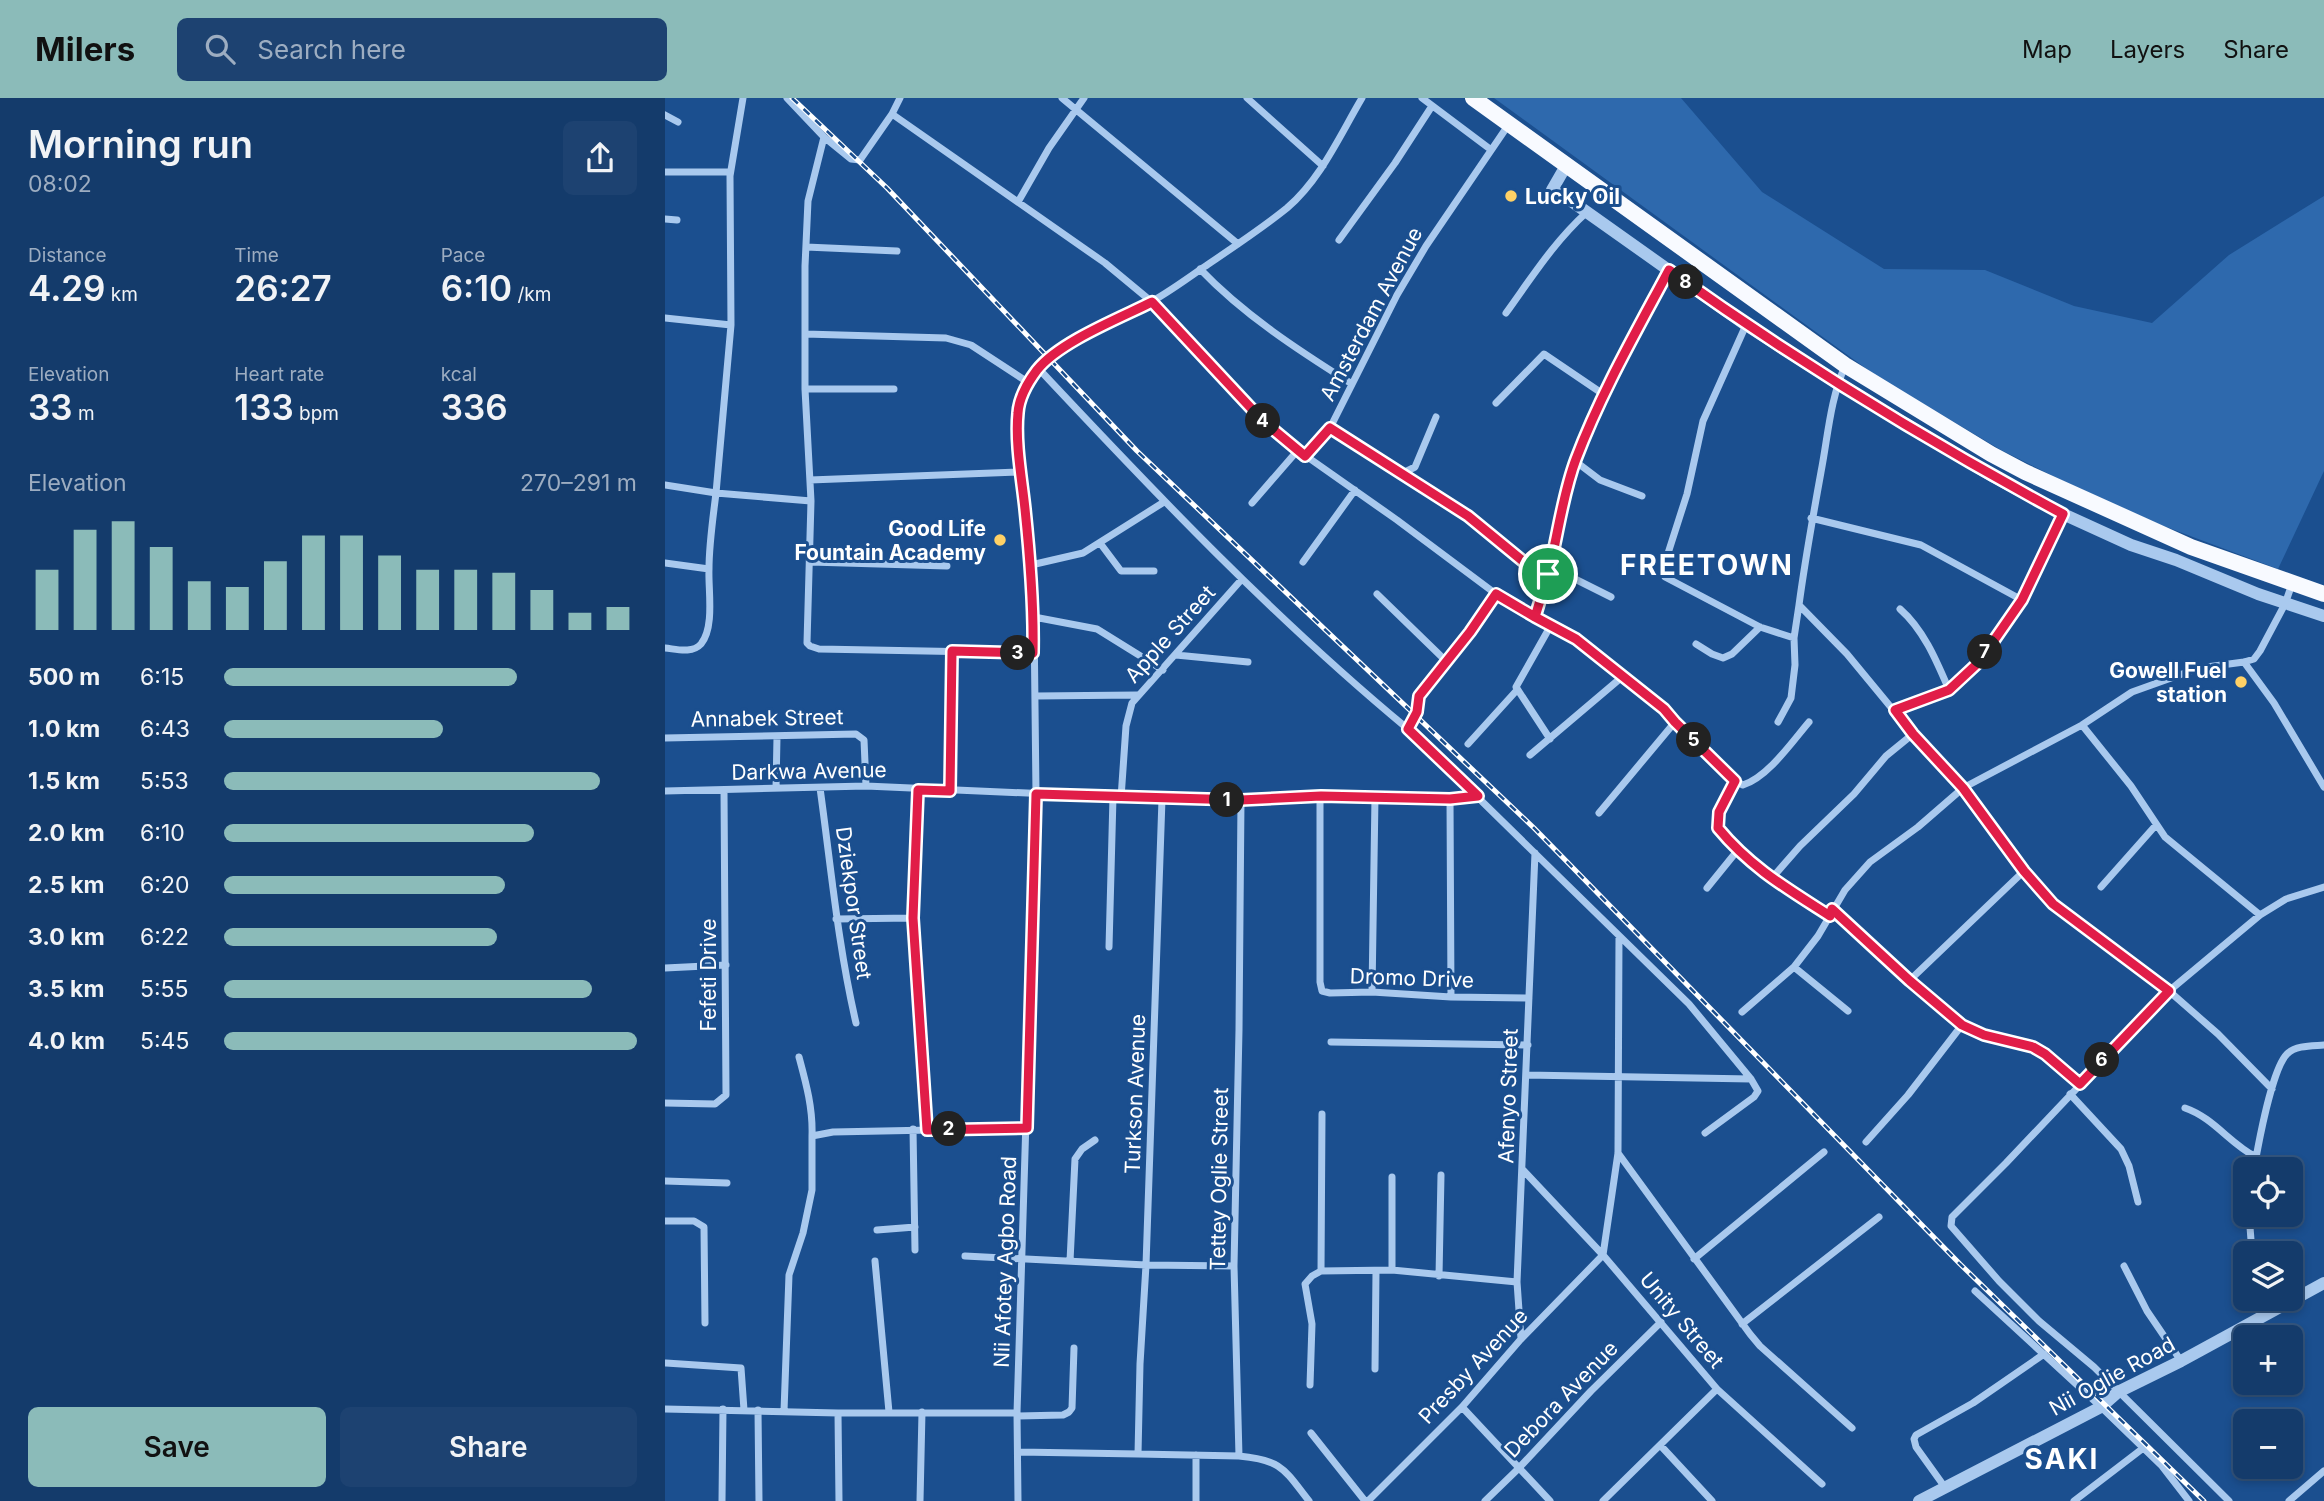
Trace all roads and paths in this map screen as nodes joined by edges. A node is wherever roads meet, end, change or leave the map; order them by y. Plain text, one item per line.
1 (743, 98) edge
2 (787, 98) edge
3 (900, 98) edge
4 (1062, 98) edge
5 (1084, 98) edge
6 (1247, 98) edge
7 (1362, 98) edge
8 (1422, 98) edge
9 (1473, 98) edge
10 (1432, 106) junction
11 (1077, 109) junction
12 (892, 114) junction
13 (665, 115) edge
14 (678, 122) dead end
15 (1509, 124) junction
16 (824, 137) junction
17 (1490, 149) junction
18 (1567, 164) junction
19 (1323, 166) junction
20 (665, 172) edge
21 (730, 172) junction
22 (1018, 202) junction
23 (1587, 212) junction
24 (665, 219) edge
25 (677, 220) dead end
26 (1339, 240) dead end
27 (1238, 244) junction
28 (806, 247) junction
29 (897, 251) dead end
30 (1200, 270) junction
31 (1669, 270) junction
32 (1152, 302) junction
33 (1506, 313) dead end
34 (665, 318) edge
35 (731, 325) junction
36 (1746, 325) junction
37 (805, 334) junction
38 (1845, 365) junction
39 (1038, 369) junction
40 (1028, 383) junction
41 (1837, 383) junction
42 (1352, 384) junction
43 (805, 389) junction
44 (894, 389) dead end
45 (1603, 394) junction
46 (1496, 403) dead end
47 (1436, 417) dead end
48 (1330, 428) junction
49 (1298, 450) junction
50 (1305, 456) junction
51 (1575, 461) junction
52 (1021, 472) junction
53 (1403, 473) junction
54 (810, 480) junction
55 (665, 485) edge
56 (1355, 490) junction
57 (716, 493) junction
58 (1642, 496) dead end
59 (811, 501) junction
60 (1164, 502) junction
61 (1252, 503) dead end
62 (2063, 514) junction
63 (1811, 518) junction
64 (1100, 543) junction
65 (810, 562) junction
66 (1303, 562) dead end
67 (665, 563) edge
68 (1031, 565) junction
69 (947, 566) dead end
70 (709, 569) junction
71 (1154, 570) dead end
72 (1548, 574) junction
73 (1242, 579) junction
74 (2291, 584) junction
75 (1377, 594) dead end
76 (1496, 594) junction
77 (2324, 594) edge
78 (1611, 597) dead end
79 (2022, 600) junction
80 (2285, 604) junction
81 (1799, 606) junction
82 (1900, 609) dead end
83 (2324, 616) edge
84 (1034, 617) junction
85 (1535, 617) junction
86 (1551, 625) junction
87 (1760, 627) junction
88 (1794, 638) junction
89 (1696, 645) dead end
90 (665, 648) edge
91 (952, 651) junction
92 (1033, 653) junction
93 (1176, 655) junction
94 (1248, 662) dead end
95 (1447, 662) junction
96 (2244, 662) junction
97 (1163, 670) junction
98 (1622, 677) junction
99 (1517, 690) junction
100 (1949, 690) junction
101 (1137, 695) junction
102 (1036, 696) junction
103 (1895, 710) junction
104 (1675, 722) junction
105 (1778, 722) dead end
106 (1809, 722) dead end
107 (2082, 724) junction
108 (1408, 729) junction
109 (1913, 734) junction
110 (777, 737) junction
111 (665, 738) edge
112 (1550, 738) junction
113 (1468, 744) dead end
114 (1530, 755) dead end
115 (1735, 781) junction
116 (866, 786) junction
117 (2324, 787) edge
118 (776, 788) junction
119 (820, 788) junction
120 (1963, 788) junction
121 (724, 790) junction
122 (918, 790) junction
123 (665, 791) edge
124 (950, 791) junction
125 (1036, 794) junction
126 (1321, 796) junction
127 (1478, 796) junction
128 (1117, 797) junction
129 (1375, 797) junction
130 (1162, 799) junction
131 (1450, 799) junction
132 (1241, 800) junction
133 (1598, 813) dead end
134 (2156, 825) junction
135 (1737, 851) junction
136 (1535, 853) junction
137 (2024, 871) junction
138 (1772, 878) junction
139 (2101, 887) dead end
140 (2324, 887) edge
141 (1707, 888) dead end
142 (1831, 913) junction
143 (2260, 915) junction
144 (913, 918) junction
145 (836, 919) junction
146 (1619, 936) junction
147 (1109, 947) dead end
148 (726, 965) junction
149 (1794, 967) junction
150 (665, 968) edge
151 (1910, 981) junction
152 (2169, 991) junction
153 (1372, 992) junction
154 (1451, 997) junction
155 (1529, 998) junction
156 (1848, 1011) dead end
157 (1742, 1012) dead end
158 (856, 1023) dead end
159 (1962, 1025) junction
160 (1331, 1042) dead end
161 (1528, 1045) junction
162 (2324, 1045) edge
163 (799, 1057) dead end
164 (1526, 1075) junction
165 (1619, 1077) junction
166 (1751, 1079) junction
167 (2080, 1084) junction
168 (2272, 1089) junction
169 (2070, 1094) junction
170 (665, 1103) edge
171 (2185, 1108) dead end
172 (1322, 1114) dead end
173 (1027, 1128) junction
174 (913, 1129) junction
175 (927, 1130) junction
176 (1705, 1133) dead end
177 (812, 1136) junction
178 (1095, 1140) dead end
179 (1866, 1142) dead end
180 (1824, 1152) dead end
181 (1618, 1153) junction
182 (2256, 1157) joint
183 (1523, 1170) junction
184 (1441, 1175) dead end
185 (1392, 1177) dead end
186 (665, 1181) edge
187 (727, 1183) dead end
188 (2138, 1202) dead end
189 (1879, 1217) dead end
190 (665, 1221) edge
191 (915, 1227) junction
192 (877, 1230) dead end
193 (915, 1250) dead end
194 (1603, 1255) junction
195 (965, 1256) dead end
196 (1022, 1258) junction
197 (1694, 1258) junction
198 (875, 1261) dead end
199 (1070, 1261) junction
200 (1146, 1265) junction
201 (1234, 1266) junction
202 (2125, 1266) dead end
203 (1392, 1270) junction
204 (1321, 1271) junction
205 (1376, 1271) junction
206 (1439, 1276) junction
207 (1517, 1282) junction
208 (2324, 1283) edge
209 (1975, 1291) dead end
210 (2267, 1312) joint
211 (1661, 1322) junction
212 (705, 1323) dead end
213 (1742, 1324) junction
214 (1521, 1339) junction
215 (1075, 1348) dead end
216 (2044, 1354) junction
217 (2181, 1360) junction
218 (666, 1363) edge
219 (1375, 1369) dead end
220 (1310, 1385) dead end
221 (1717, 1389) junction
222 (2118, 1392) junction
223 (2101, 1407) junction
224 (1462, 1408) junction
225 (665, 1409) edge
226 (723, 1409) junction
227 (744, 1410) junction
228 (758, 1410) junction
229 (784, 1411) junction
230 (889, 1412) junction
231 (922, 1412) junction
232 (838, 1413) junction
233 (1018, 1415) junction
234 (1852, 1429) dead end
235 (1311, 1433) dead end
236 (1661, 1446) junction
237 (2142, 1450) junction
238 (1019, 1452) junction
239 (1138, 1454) junction
240 (1196, 1455) junction
241 (1239, 1456) junction
242 (1518, 1469) junction
243 (2324, 1471) edge
244 (1822, 1484) dead end
245 (1944, 1486) junction
246 (722, 1501) edge
247 (759, 1501) edge
248 (839, 1501) edge
249 (920, 1501) edge
250 (1018, 1501) edge
251 (1196, 1501) edge
252 (1309, 1501) edge
253 (1366, 1501) edge
254 (1485, 1501) edge
255 (1550, 1501) edge
256 (1603, 1501) edge
257 (1711, 1501) edge
258 (1919, 1501) edge
259 (2074, 1501) edge
260 (2189, 1501) edge
261 (2229, 1501) edge
262 (2289, 1501) edge

1 - 21 street
2 - 16 street
3 - 12 street
4 - 11 street
5 - 11 street
6 - 19 street
7 - 19 street, Nii Afotey Agbo Road
8 - 10 street
9 - 15 highway
10 - 17 street
10 - 26 street
11 - 22 street
11 - 27 street
12 - 16 street
12 - 22 street
13 - 14 street
15 - 17 street, Amsterdam Avenue
15 - 18 highway
16 - 28 street
17 - 42 street, Amsterdam Avenue
18 - 23 street
18 - 38 highway
19 - 27 street, Nii Afotey Agbo Road
20 - 21 street
21 - 35 street
22 - 32 street
23 - 31 street
23 - 33 street
24 - 25 street
27 - 30 street, Nii Afotey Agbo Road
28 - 29 street
28 - 37 street
30 - 32 street, Nii Afotey Agbo Road
30 - 42 street
31 - 36 street
31 - 45 street
32 - 39 street, Nii Afotey Agbo Road
32 - 49 street
34 - 35 street
35 - 57 street
36 - 41 street
36 - 87 street
37 - 40 street
37 - 43 street
38 - 41 street
38 - 74 highway
39 - 40 street, Nii Afotey Agbo Road
39 - 60 street
40 - 52 street, Nii Afotey Agbo Road
41 - 62 street
41 - 63 street
42 - 48 street, Amsterdam Avenue
43 - 44 street
43 - 54 street
45 - 46 street
45 - 51 street
47 - 53 street
48 - 50 street, Amsterdam Avenue
48 - 53 street
49 - 50 street
49 - 61 street
50 - 56 street
51 - 58 street
51 - 72 street
52 - 54 street
52 - 68 street, Nii Afotey Agbo Road
53 - 72 street
54 - 59 street
55 - 57 street
56 - 66 street
56 - 76 street
57 - 59 street
57 - 70 street
59 - 65 street
60 - 64 street
60 - 73 street
62 - 79 street
62 - 80 street
63 - 79 street
63 - 81 street
64 - 68 street
64 - 71 street
65 - 69 street
65 - 91 street
67 - 70 street
68 - 84 street, Nii Afotey Agbo Road
70 - 90 street
72 - 78 street
72 - 85 street
73 - 93 street, Apple Street
73 - 108 street
74 - 77 highway
74 - 80 street
75 - 95 street
76 - 85 street
76 - 95 street
79 - 100 street
80 - 83 street
80 - 96 street
81 - 88 street
81 - 103 street
82 - 100 street
84 - 92 street, Nii Afotey Agbo Road
84 - 97 street
85 - 86 street
86 - 98 street
86 - 99 street
87 - 88 street
87 - 89 street
88 - 105 street
91 - 92 street
91 - 124 street
92 - 102 street, Nii Afotey Agbo Road
93 - 94 street
93 - 97 street, Apple Street
95 - 108 street
96 - 107 street
96 - 117 street
97 - 101 street, Apple Street
98 - 104 street
98 - 112 street
99 - 112 street
99 - 113 street
100 - 103 street
101 - 102 street
101 - 128 street, Apple Street
102 - 125 street, Nii Afotey Agbo Road
103 - 109 street
104 - 115 street
104 - 133 street
106 - 115 street
107 - 120 street
107 - 134 street
108 - 127 street
109 - 120 street
109 - 138 street
110 - 111 street, Annabek Street
110 - 116 street, Annabek Street
110 - 118 street
112 - 114 street
115 - 135 street
116 - 119 street, Darkwa Avenue
116 - 122 street, Darkwa Avenue
118 - 119 street, Darkwa Avenue
118 - 121 street, Darkwa Avenue
119 - 145 street, Dziekpor Street
120 - 137 street
120 - 142 street
121 - 123 street, Darkwa Avenue
121 - 148 street, Fefeti Drive
122 - 124 street, Darkwa Avenue
122 - 144 street
124 - 125 street, Darkwa Avenue
125 - 128 street, Darkwa Avenue
125 - 173 street, Nii Afotey Agbo Road
126 - 129 street, Darkwa Avenue
126 - 132 street, Darkwa Avenue
126 - 153 street, Dromo Drive
127 - 131 street, Darkwa Avenue
127 - 136 street
128 - 130 street, Darkwa Avenue
128 - 147 street, Apple Street
129 - 131 street, Darkwa Avenue
129 - 153 street
130 - 132 street, Darkwa Avenue
130 - 200 street, Turkson Avenue
131 - 154 street
132 - 201 street, Tettey Oglie Street
134 - 139 street
134 - 143 street
135 - 138 street
135 - 141 street
136 - 146 street
136 - 155 street, Afenyo Street
137 - 151 street
137 - 152 street
138 - 142 street
140 - 143 street
142 - 149 street
142 - 151 street
143 - 152 street
144 - 145 street
144 - 175 street
145 - 158 street, Dziekpor Street
146 - 165 street
146 - 166 street
148 - 150 street
148 - 170 street, Fefeti Drive
149 - 156 street
149 - 157 street
151 - 159 street
152 - 167 street
152 - 168 street
153 - 154 street, Dromo Drive
154 - 155 street, Dromo Drive
155 - 161 street, Afenyo Street
159 - 167 street
159 - 179 street
160 - 161 street
161 - 164 street, Afenyo Street
162 - 168 street
163 - 177 street
164 - 165 street
164 - 183 street, Afenyo Street
165 - 166 street
165 - 181 street
166 - 176 street
167 - 169 street
168 - 182 street
169 - 188 street
169 - 222 street
171 - 182 street
172 - 204 street
173 - 175 street
173 - 196 street, Nii Afotey Agbo Road
174 - 175 street
174 - 177 street
174 - 191 street
177 - 229 street
178 - 199 street
180 - 197 street
181 - 194 street
181 - 197 street
183 - 194 street, Unity Street
183 - 207 street, Afenyo Street
184 - 206 street
185 - 203 street
186 - 187 street
189 - 213 street
190 - 212 street
191 - 192 street
191 - 193 street
194 - 211 street, Unity Street
194 - 214 street, Presby Avenue
195 - 196 street
196 - 199 street
196 - 233 street, Nii Afotey Agbo Road
197 - 213 street
198 - 230 street
199 - 200 street
200 - 201 street
200 - 239 street, Turkson Avenue
201 - 241 street, Tettey Oglie Street
202 - 217 street
203 - 205 street
203 - 206 street
204 - 205 street
204 - 220 street
205 - 219 street
206 - 207 street
207 - 214 street, Afenyo Street
208 - 210 street, Nii Oglie Road
209 - 216 street
210 - 217 street, Nii Oglie Road
211 - 221 street, Unity Street
211 - 242 street, Debora Avenue
213 - 234 street
214 - 224 street, Presby Avenue
215 - 233 street
216 - 223 street
216 - 245 street
217 - 222 street, Nii Oglie Road
218 - 227 street
221 - 236 street
221 - 244 street, Unity Street
222 - 223 street, Nii Oglie Road
222 - 261 street
223 - 237 street
223 - 245 street, Nii Oglie Road
224 - 242 street
224 - 253 street, Presby Avenue
225 - 226 street
226 - 227 street
226 - 246 street
227 - 228 street
228 - 229 street
228 - 247 street
229 - 232 street
230 - 231 street
230 - 232 street
231 - 233 street
231 - 249 street
232 - 248 street
233 - 238 street, Nii Afotey Agbo Road
235 - 253 street
236 - 256 street
236 - 257 street
237 - 259 street
237 - 260 street
238 - 239 street
238 - 250 street, Nii Afotey Agbo Road
239 - 240 street
240 - 241 street
240 - 251 street
241 - 252 street
242 - 254 street, Debora Avenue
242 - 255 street
243 - 262 street
245 - 258 street, Nii Oglie Road

